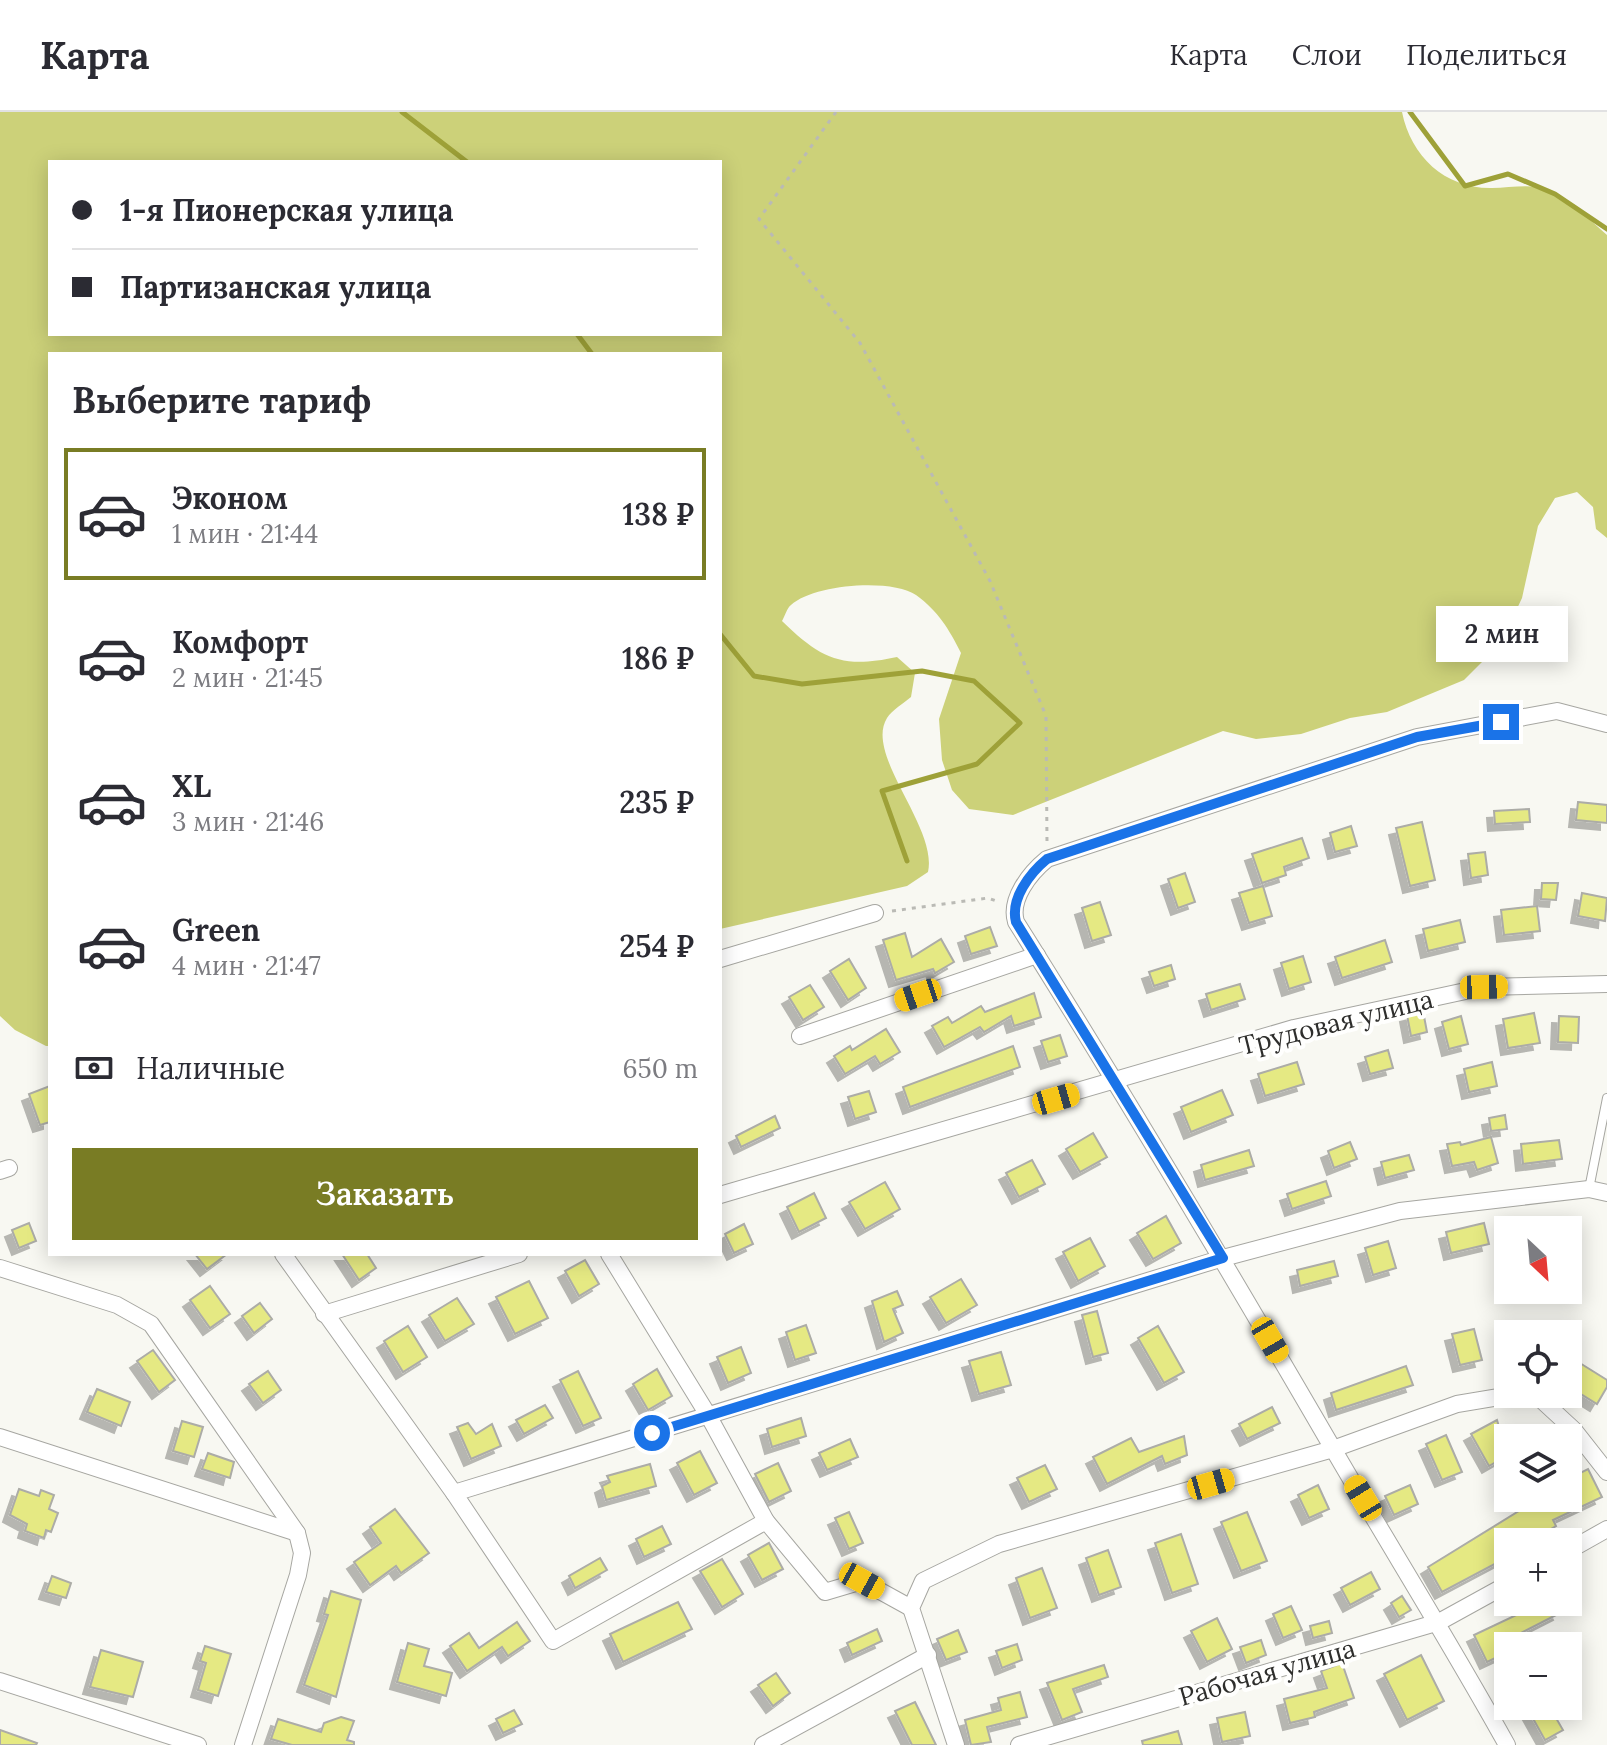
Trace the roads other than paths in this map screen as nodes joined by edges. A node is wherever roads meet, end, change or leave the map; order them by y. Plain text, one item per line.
1 (1607, 724) edge
2 (875, 913) road end
3 (1037, 955) junction
4 (722, 958) edge
5 (1607, 984) edge
6 (800, 1036) dead end
7 (1118, 1082) junction
8 (1607, 1098) edge
9 (1589, 1189) junction
10 (1607, 1193) edge
11 (722, 1194) edge
12 (284, 1256) edge
13 (512, 1256) edge
14 (610, 1256) edge
15 (1223, 1258) junction
16 (0, 1268) edge
17 (324, 1314) junction
18 (1494, 1398) edge
19 (1550, 1408) edge
20 (708, 1415) junction
21 (0, 1437) edge
22 (1333, 1449) junction
23 (1607, 1472) edge
24 (454, 1493) junction
25 (766, 1521) junction
26 (1607, 1529) edge
27 (297, 1533) junction
28 (1582, 1543) edge
29 (1494, 1592) edge
30 (911, 1608) junction
31 (1439, 1622) junction
32 (928, 1655) junction
33 (0, 1681) edge
34 (198, 1745) edge
35 (243, 1745) edge
36 (763, 1745) edge
37 (956, 1745) edge
38 (1019, 1745) edge
39 (1507, 1745) edge

1 - 3 street
2 - 4 street
3 - 6 street
3 - 7 street
5 - 7 street, Трудовая улица
7 - 11 street, Трудовая улица
7 - 15 street
8 - 9 lane
9 - 10 street
9 - 15 street
12 - 17 street
13 - 17 street
14 - 20 street
15 - 20 street
15 - 22 street
16 - 27 street
17 - 24 street
18 - 22 street
19 - 23 street
20 - 24 street
20 - 25 street
21 - 27 street
22 - 30 street
22 - 31 street
24 - 25 street
25 - 30 street
26 - 28 street
27 - 35 street
29 - 31 street, Рабочая улица
30 - 32 street
31 - 38 street, Рабочая улица
31 - 39 street
32 - 36 street
32 - 37 street
33 - 34 street

